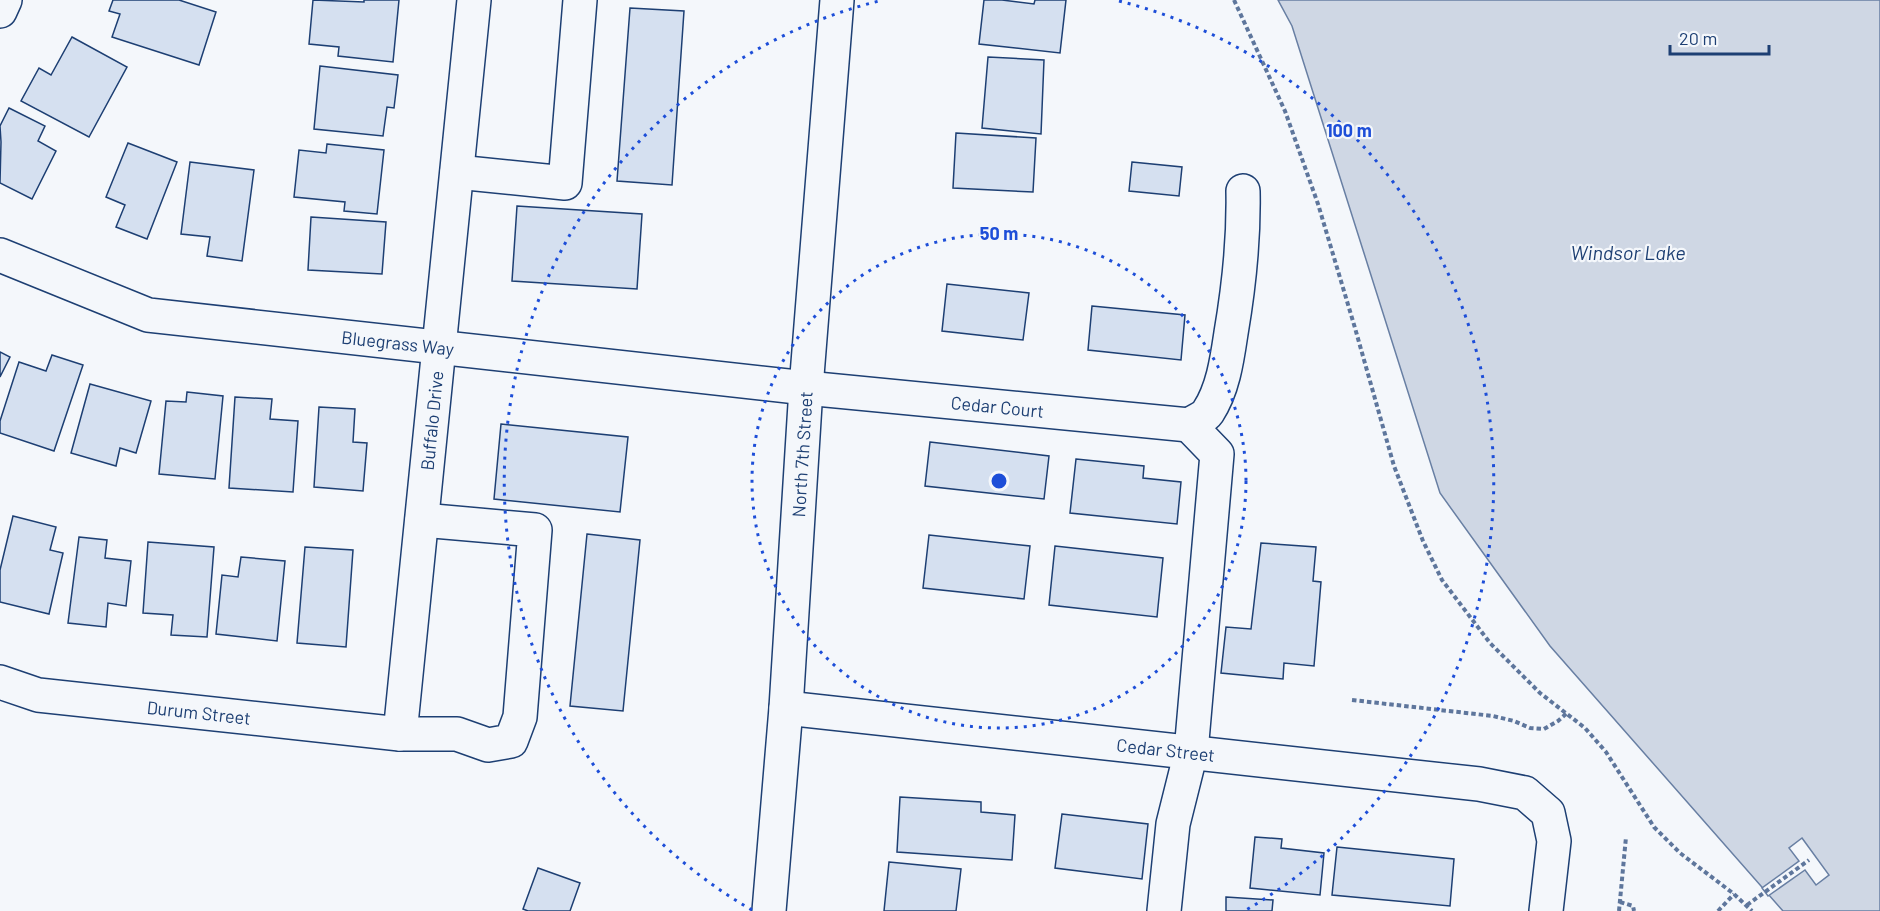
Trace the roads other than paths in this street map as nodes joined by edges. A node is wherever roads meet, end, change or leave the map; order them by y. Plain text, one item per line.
1 (5, 0) edge
2 (474, 0) edge
3 (580, 0) edge
4 (837, 0) edge
5 (0, 11) edge
6 (457, 172) junction
7 (1243, 191) dead end
8 (0, 255) edge
9 (440, 347) junction
10 (806, 388) junction
11 (1189, 425) junction
12 (422, 520) junction
13 (0, 682) edge
14 (786, 708) junction
15 (400, 734) junction
16 (1191, 752) junction
17 (769, 911) edge
18 (1164, 911) edge
19 (1546, 911) edge

1 - 5 street
2 - 6 street, Buffalo Drive
3 - 6 street
4 - 10 street, North 7th Street
6 - 9 street, Buffalo Drive
7 - 11 street
8 - 9 street, Bluegrass Way
9 - 10 street, Bluegrass Way
9 - 12 street, Buffalo Drive
10 - 11 street, Cedar Court
10 - 14 street, North 7th Street
11 - 16 street
12 - 15 street, Buffalo Drive
12 - 15 street, Durum Street
13 - 15 street, Durum Street
14 - 16 street, Cedar Street
14 - 17 street, North 7th Street
16 - 18 street
16 - 19 street, Cedar Street

